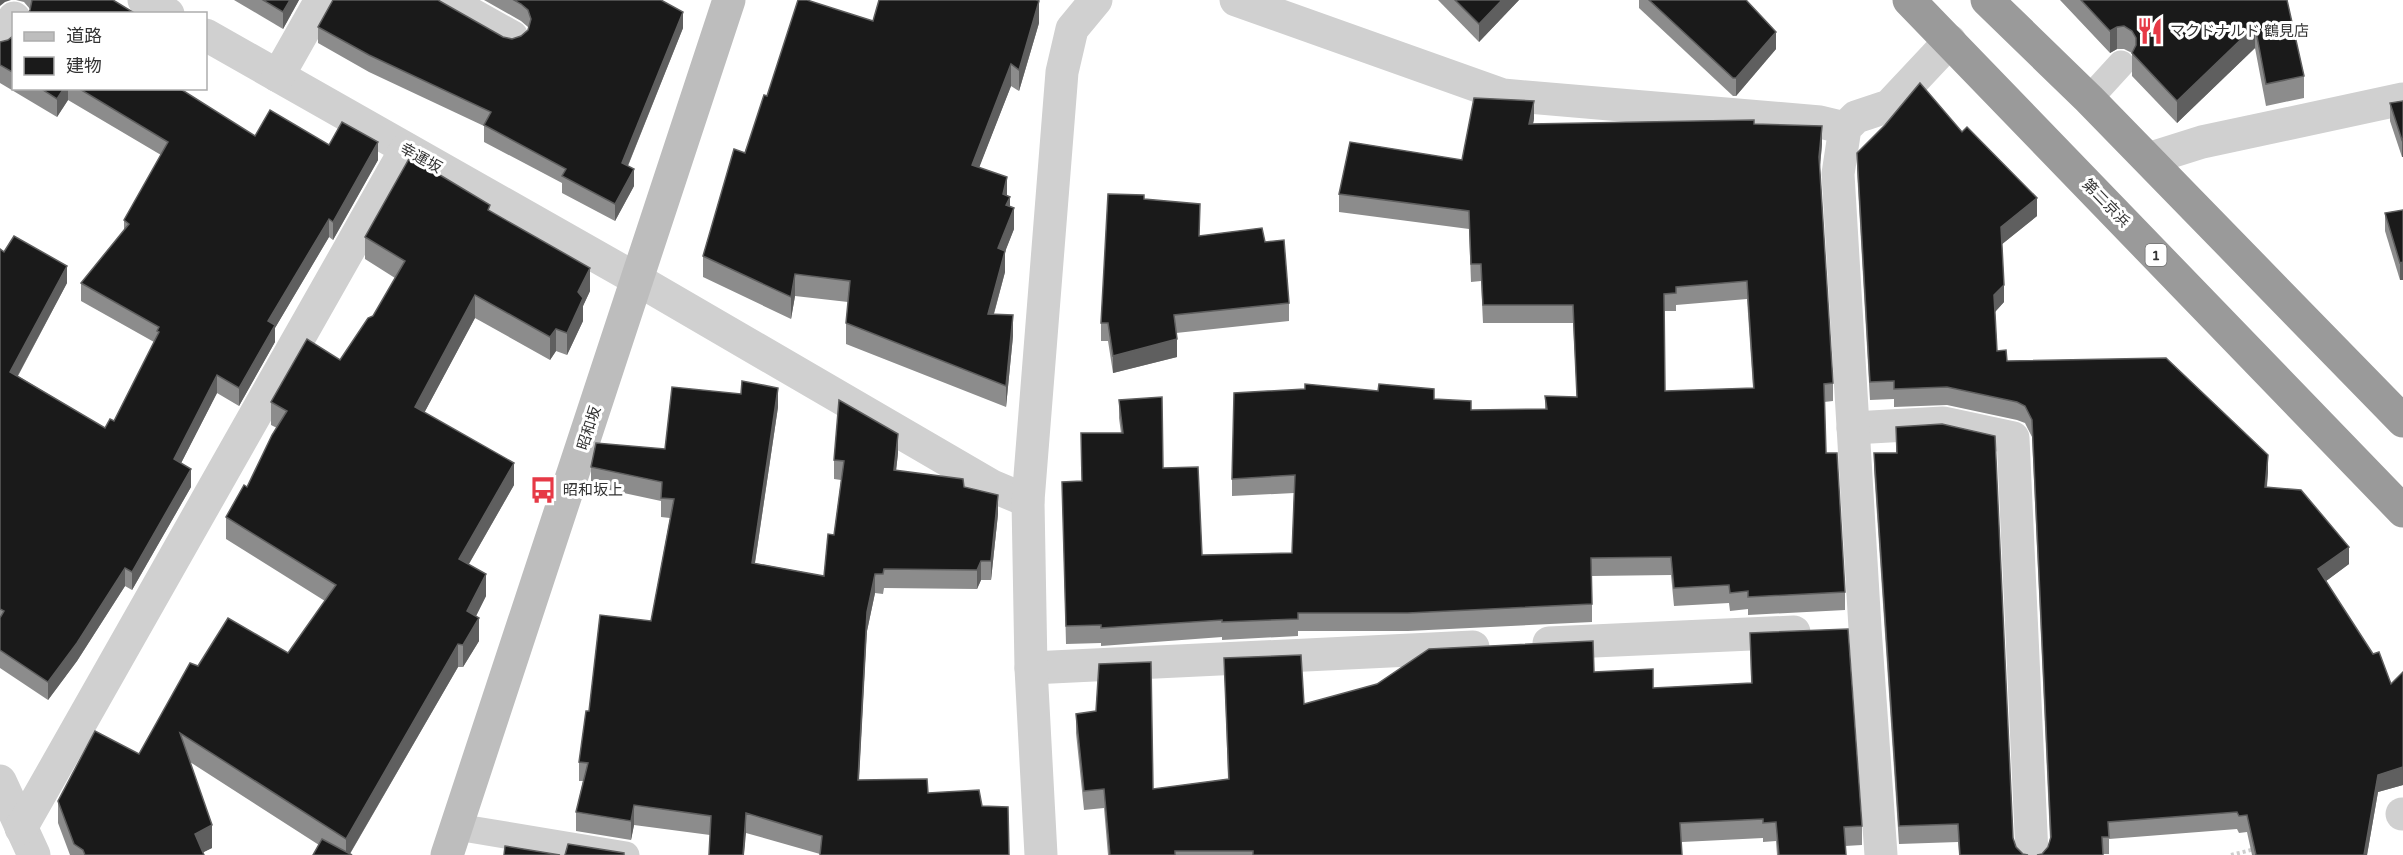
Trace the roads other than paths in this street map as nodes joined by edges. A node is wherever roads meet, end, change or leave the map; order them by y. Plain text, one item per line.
1 (144, 0) edge
2 (321, 0) edge
3 (446, 0) edge
4 (729, 0) edge
5 (1096, 0) edge
6 (1236, 0) edge
7 (1909, 0) edge
8 (1987, 0) edge
9 (165, 12) edge
10 (12, 21) edge
11 (207, 36) edge
12 (512, 37) edge
13 (0, 41) edge
14 (1950, 41) junction
15 (2121, 64) dead end
16 (278, 76) junction
17 (2089, 99) junction
18 (2403, 99) edge
19 (1845, 128) junction
20 (406, 149) junction
21 (2148, 159) junction
22 (638, 280) junction
23 (2403, 422) edge
24 (1853, 428) junction
25 (1028, 501) junction
26 (2403, 511) edge
27 (1845, 629) junction
28 (1032, 668) junction
29 (0, 781) edge
30 (28, 841) edge
31 (452, 841) edge
32 (626, 855) edge
33 (1041, 855) edge
34 (1881, 855) edge
35 (2032, 855) edge

1 - 9 street
2 - 16 street
3 - 12 street
4 - 22 street, 昭和坂
5 - 25 street
6 - 19 street
7 - 14 highway, 第二京浜 / 1
8 - 17 highway
10 - 13 street
11 - 16 street, 幸運坂
14 - 19 street
14 - 26 highway, 第二京浜 / 1
15 - 17 lane
16 - 20 street, 幸運坂
17 - 21 highway
18 - 21 street
19 - 24 street
20 - 22 street, 幸運坂
20 - 30 street
21 - 23 highway
22 - 25 street, 幸運坂
22 - 31 street, 昭和坂
24 - 27 street
24 - 35 street
25 - 28 street
27 - 28 street
27 - 34 street
28 - 33 street
29 - 30 street
31 - 32 lane

